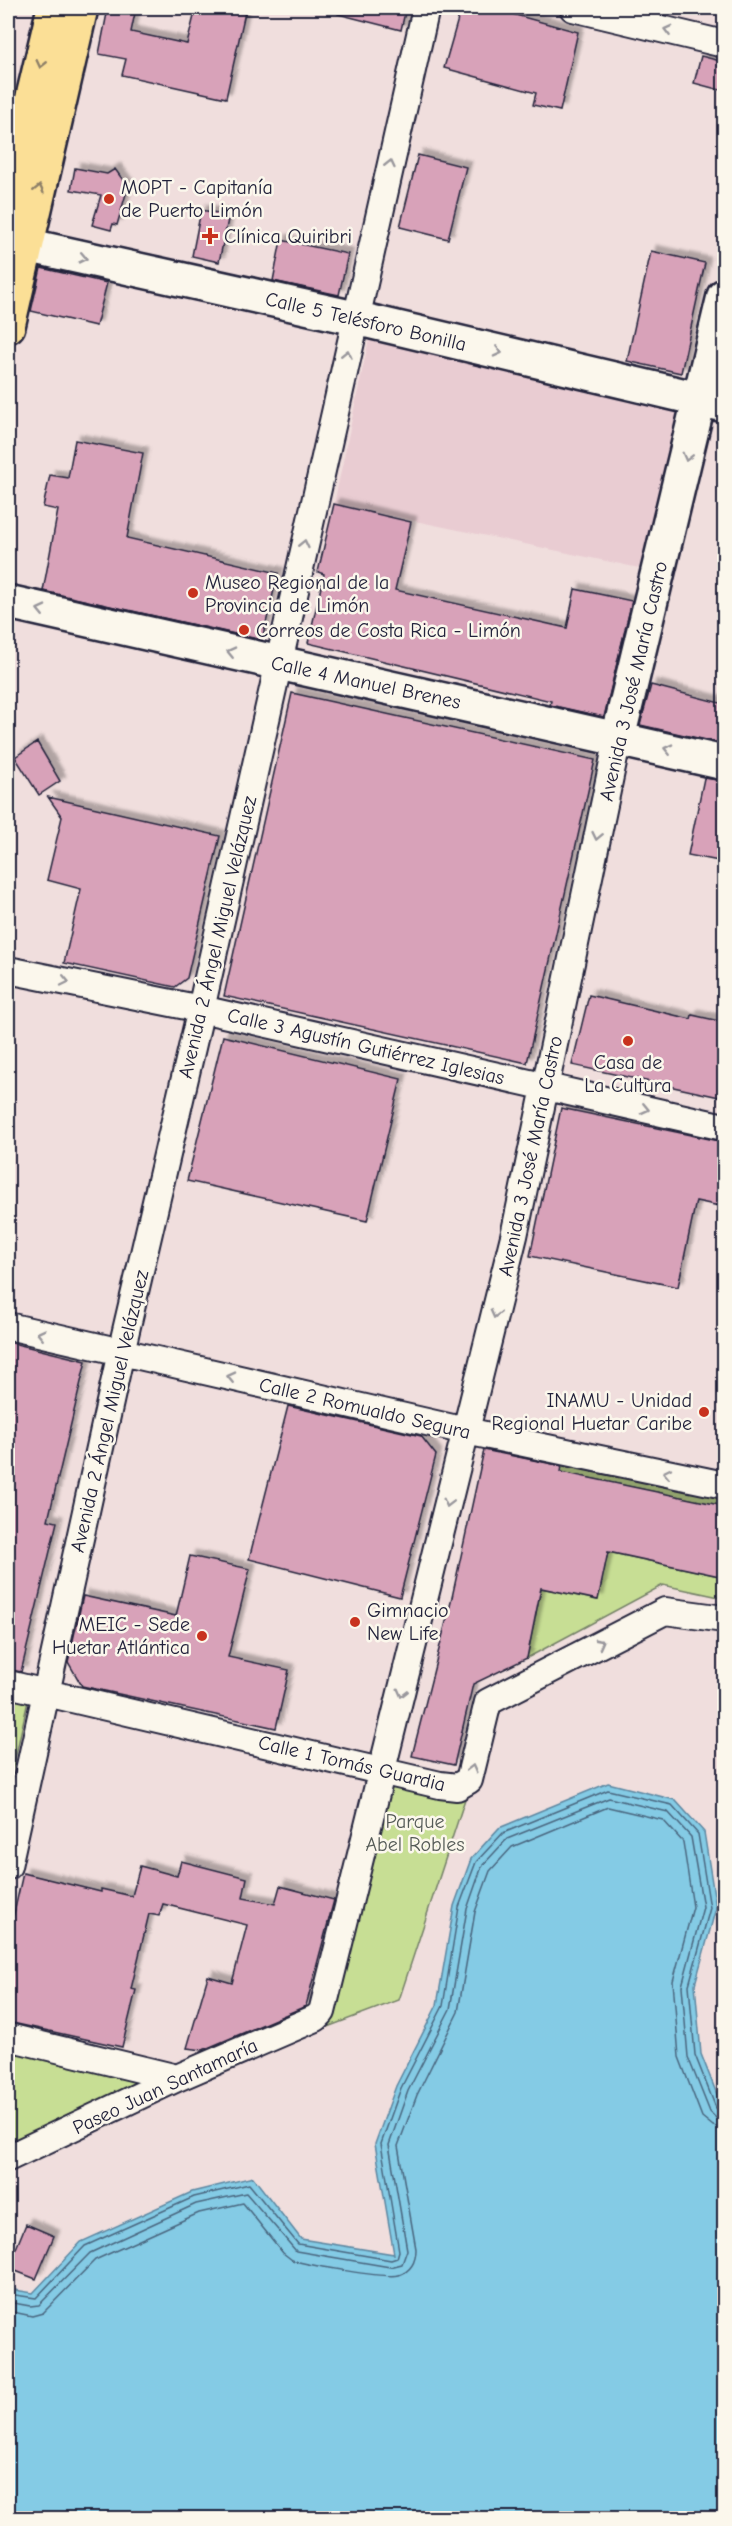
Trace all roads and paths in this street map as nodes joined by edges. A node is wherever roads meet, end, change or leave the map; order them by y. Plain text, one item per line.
1 (54, 8) edge
2 (81, 8) edge
3 (426, 8) edge
4 (573, 8) edge
5 (724, 44) edge
6 (8, 202) edge
7 (16, 243) edge
8 (724, 297) edge
9 (355, 318) junction
10 (8, 326) edge
11 (713, 403) edge
12 (8, 602) edge
13 (278, 663) junction
14 (618, 738) junction
15 (724, 763) edge
16 (8, 970) edge
17 (201, 1009) junction
18 (545, 1087) junction
19 (724, 1126) edge
20 (8, 1326) edge
21 (121, 1352) junction
22 (466, 1431) junction
23 (724, 1485) edge
24 (724, 1619) edge
25 (8, 1684) edge
26 (46, 1693) junction
27 (383, 1772) junction
28 (8, 1866) edge
29 (322, 2012) joint
30 (8, 2037) edge
31 (177, 2078) junction
32 (8, 2158) edge

1 -> 6 highway
7 -> 2 highway
9 -> 3 street, Avenida 2 Ángel Miguel Velázquez
5 -> 4 street
7 -> 9 main road, Calle 5 Telésforo Bonilla
7 - 10 highway
8 - 11 main road, Avenida 3 José María Castro
9 -> 11 main road, Calle 5 Telésforo Bonilla
13 -> 9 street, Avenida 2 Ángel Miguel Velázquez
11 -> 14 main road, Avenida 3 José María Castro
13 -> 12 main road, Calle 4 Manuel Brenes
13 - 14 main road, Calle 4 Manuel Brenes
13 - 17 street, Avenida 2 Ángel Miguel Velázquez
15 -> 14 main road, Calle 4 Manuel Brenes
14 -> 18 street, Avenida 3 José María Castro
16 -> 17 street, Calle 3 Agustín Gutiérrez Iglesias
17 - 18 street, Calle 3 Agustín Gutiérrez Iglesias
17 - 21 street, Avenida 2 Ángel Miguel Velázquez
18 -> 19 street, Calle 3 Agustín Gutiérrez Iglesias
18 -> 22 street, Avenida 3 José María Castro
21 -> 20 street, Calle 2 Romualdo Segura
22 -> 21 street, Calle 2 Romualdo Segura
21 - 26 street, Avenida 2 Ángel Miguel Velázquez
23 -> 22 street, Calle 2 Romualdo Segura
22 -> 27 street, Avenida 3 José María Castro
27 -> 24 street, Calle 1 Tomás Guardia
25 - 26 street, Calle 1 Tomás Guardia
26 - 27 street, Calle 1 Tomás Guardia
26 - 28 street, Avenida 2 Ángel Miguel Velázquez
27 - 29 street, Avenida 3 José María Castro
29 - 31 street, Paseo Juan Santamaría
30 - 31 street
31 - 32 street, Paseo Juan Santamaría

